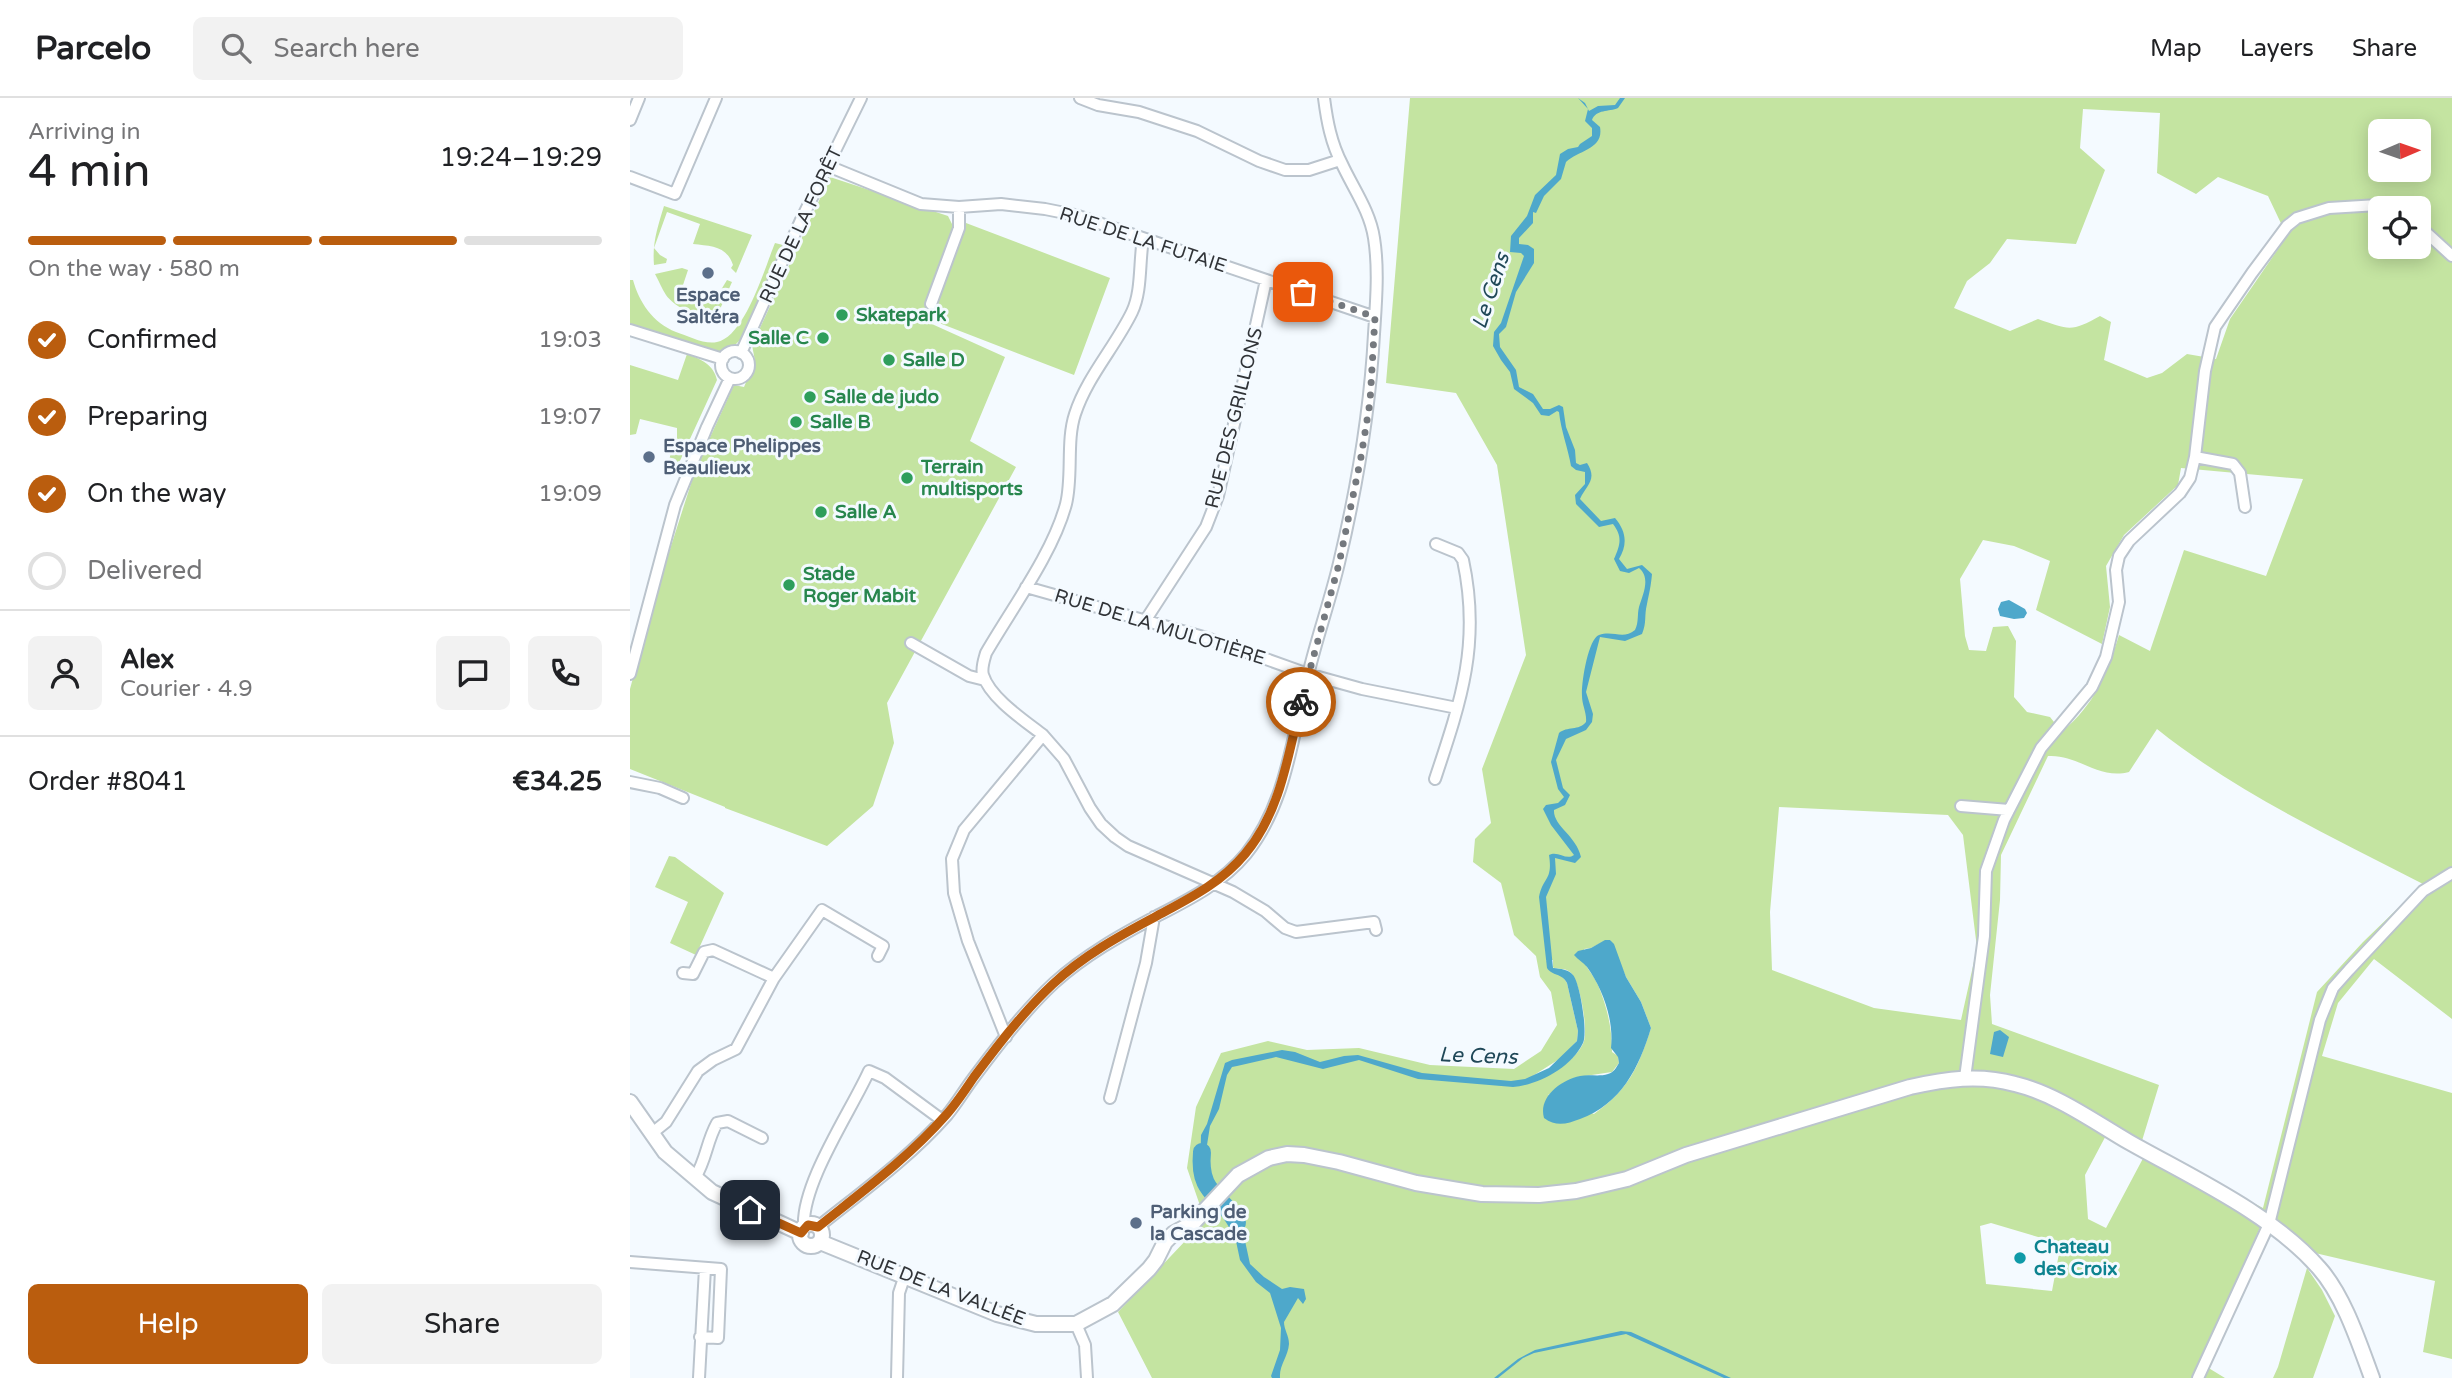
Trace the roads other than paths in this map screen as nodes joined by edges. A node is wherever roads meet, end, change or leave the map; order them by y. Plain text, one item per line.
1 (639, 98) edge
2 (716, 98) edge
3 (862, 98) edge
4 (1080, 98) edge
5 (1324, 98) edge
6 (630, 120) edge
7 (1340, 160) junction
8 (828, 166) junction
9 (630, 177) edge
10 (2368, 206) edge
11 (959, 207) junction
12 (2431, 237) edge
13 (1143, 239) junction
14 (2452, 256) edge
15 (1266, 280) junction
16 (931, 304) dead end
17 (1375, 317) junction
18 (630, 330) edge
19 (741, 353) junction
20 (723, 359) junction
21 (730, 378) junction
22 (2195, 457) junction
23 (2245, 507) dead end
24 (1436, 544) dead end
25 (1026, 587) junction
26 (1144, 621) junction
27 (911, 643) dead end
28 (630, 674) edge
29 (1308, 674) junction
30 (985, 680) junction
31 (1457, 708) junction
32 (1043, 735) junction
33 (1435, 779) dead end
34 (630, 782) edge
35 (683, 798) dead end
36 (1961, 806) dead end
37 (2009, 810) junction
38 (2452, 873) edge
39 (1215, 883) junction
40 (1154, 917) junction
41 (1376, 930) dead end
42 (878, 956) dead end
43 (683, 973) dead end
44 (774, 978) junction
45 (1006, 1037) junction
46 (1965, 1078) junction
47 (1110, 1098) dead end
48 (630, 1102) edge
49 (942, 1119) junction
50 (651, 1134) junction
51 (762, 1138) dead end
52 (695, 1178) junction
53 (2269, 1224) junction
54 (811, 1232) junction
55 (630, 1262) edge
56 (705, 1268) junction
57 (905, 1275) junction
58 (1076, 1324) junction
59 (700, 1337) junction
60 (699, 1378) edge
61 (897, 1378) edge
62 (1087, 1378) edge
63 (2198, 1378) edge
64 (2372, 1378) edge

1 - 6 street
2 - 9 street
3 - 8 street, RUE DE LA FORÊT
4 - 7 street
5 - 7 street
7 - 17 street
8 - 11 street, RUE DE LA FUTAIE
8 - 19 street, RUE DE LA FORÊT
10 - 22 street
11 - 13 street, RUE DE LA FUTAIE
11 - 16 street
12 - 14 street
13 - 15 street, RUE DE LA FUTAIE
13 - 25 street
15 - 17 street, RUE DE LA FUTAIE
15 - 26 street, RUE DES GRILLONS
17 - 29 street
18 - 20 street
19 - 20 street
19 - 21 street
20 - 21 street
21 - 28 street
22 - 23 street
22 - 37 street
24 - 31 street
25 - 26 street, RUE DE LA MULOTIÈRE
25 - 30 street
26 - 29 street, RUE DE LA MULOTIÈRE
27 - 30 street
29 - 31 street, RUE DE LA MULOTIÈRE
29 - 39 street
30 - 32 street
31 - 33 street
32 - 39 street
32 - 45 street
34 - 35 street
36 - 37 street
37 - 46 street
38 - 53 street
39 - 40 street
39 - 41 street
40 - 45 street
40 - 47 street
42 - 44 street
43 - 44 street
44 - 50 street
45 - 49 street
46 - 53 street, RUE DE LA VALLÉE
46 - 58 street, RUE DE LA VALLÉE
48 - 50 street, RUE DE LA VALLÉE
49 - 54 street
49 - 54 street
50 - 52 street, RUE DE LA VALLÉE
51 - 52 street
52 - 54 street, RUE DE LA VALLÉE
53 - 63 street
53 - 64 street, RUE DE LA VALLÉE
54 - 57 street, RUE DE LA VALLÉE
55 - 56 street
56 - 59 street
56 - 59 street
57 - 58 street, RUE DE LA VALLÉE
57 - 61 street
58 - 62 street
59 - 60 street

